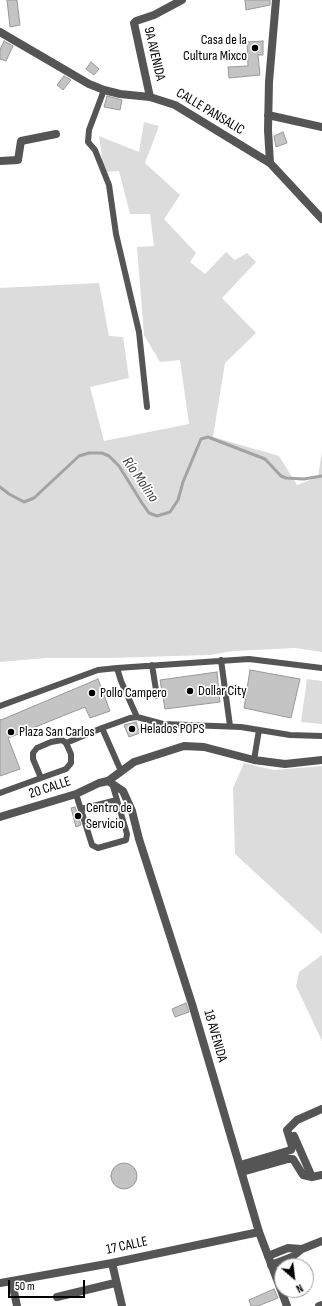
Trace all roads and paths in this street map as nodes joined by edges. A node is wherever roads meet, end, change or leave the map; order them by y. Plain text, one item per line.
1 (182, 0) edge
2 (276, 0) edge
3 (0, 32) edge
4 (104, 90) junction
5 (150, 97) junction
6 (268, 115) junction
7 (322, 127) edge
8 (56, 134) dead end
9 (0, 161) edge
10 (270, 163) junction
11 (322, 219) edge
12 (147, 407) dead end
13 (221, 660) junction
14 (152, 665) junction
15 (117, 668) junction
16 (322, 668) edge
17 (157, 696) dead end
18 (0, 706) edge
19 (137, 717) junction
20 (230, 726) junction
21 (102, 728) junction
22 (259, 730) junction
23 (322, 736) edge
24 (66, 743) junction
25 (254, 760) junction
26 (322, 760) edge
27 (121, 771) junction
28 (41, 778) junction
29 (110, 782) junction
30 (0, 793) edge
31 (76, 794) junction
32 (117, 800) junction
33 (81, 809) junction
34 (0, 817) edge
35 (322, 1109) edge
36 (292, 1124) junction
37 (241, 1168) junction
38 (322, 1176) edge
39 (312, 1177) junction
40 (259, 1232) junction
41 (322, 1242) edge
42 (302, 1249) junction
43 (268, 1256) junction
44 (112, 1263) junction
45 (272, 1265) junction
46 (12, 1282) junction
47 (0, 1283) edge
48 (115, 1283) junction
49 (57, 1297) dead end
50 (17, 1306) edge
51 (122, 1306) edge
52 (287, 1306) edge

1 - 5 street, 9A AVENIDA
2 - 6 street
3 - 4 street, CALLE PANSALIC
4 - 5 street, CALLE PANSALIC
4 - 12 lane
5 - 10 street, CALLE PANSALIC
6 - 7 street
6 - 10 street
8 - 9 street
10 - 11 street, CALLE PANSALIC
13 - 14 lane
13 - 16 lane
13 - 20 lane
14 - 15 lane
14 - 17 lane
15 - 18 lane
15 - 19 lane
19 - 20 lane
19 - 21 lane
20 - 22 lane
21 - 24 lane
21 - 27 lane
22 - 23 lane
22 - 25 lane
24 - 28 lane
24 - 28 lane
25 - 26 street, 20 CALLE
25 - 27 street, 20 CALLE
27 - 29 street, 20 CALLE
28 - 30 lane
29 - 31 street, 20 CALLE
29 - 32 lane
29 - 37 street, 18 AVENIDA
31 - 33 lane
31 - 34 street, 20 CALLE
32 - 33 lane
32 - 33 lane
35 - 36 street
36 - 37 street
36 - 39 street
37 - 39 street
37 - 40 street, 18 AVENIDA
38 - 39 street
40 - 43 street, 18 AVENIDA
40 - 44 street, 17 CALLE
41 - 42 street
42 - 43 street
42 - 45 street
43 - 45 street, 18 AVENIDA
44 - 46 street, 17 CALLE
44 - 48 street
45 - 52 street, 18 AVENIDA
46 - 47 street, 17 CALLE
46 - 50 street
48 - 49 street
48 - 51 street

